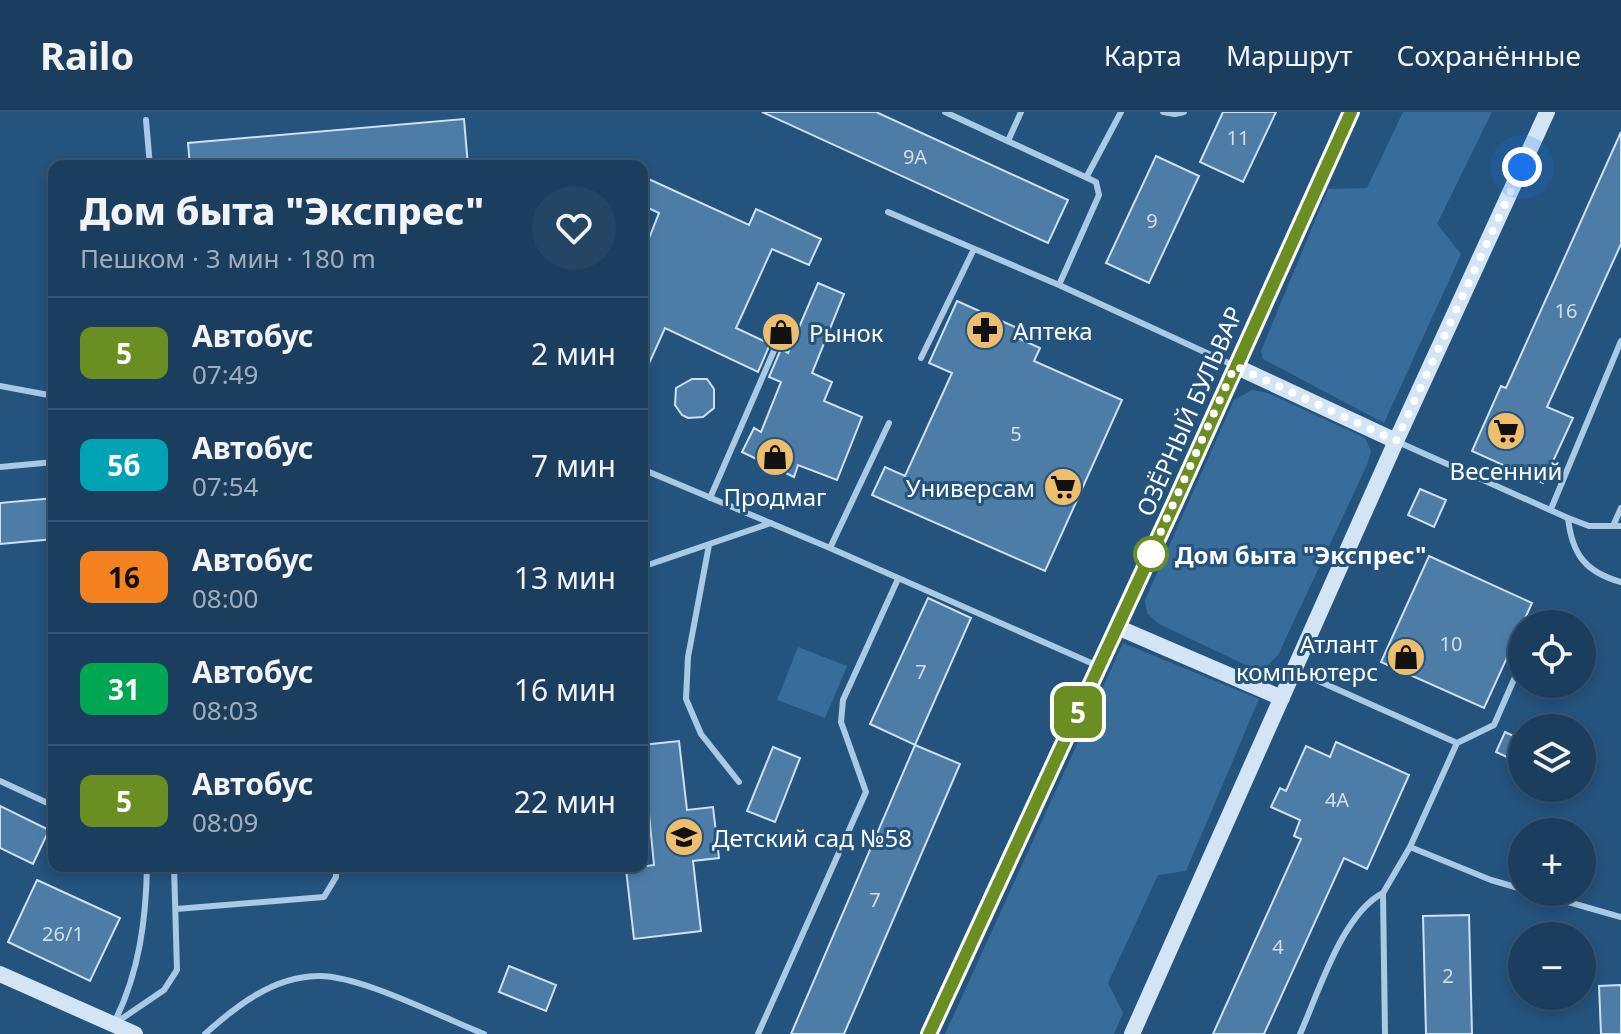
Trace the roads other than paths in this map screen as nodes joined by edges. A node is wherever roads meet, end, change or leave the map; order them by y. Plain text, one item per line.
1 (945, 112) edge
2 (1021, 112) edge
3 (1121, 112) edge
4 (1163, 112) edge
5 (1184, 112) edge
6 (1351, 112) edge
7 (1547, 112) edge
8 (146, 120) dead end
9 (1008, 141) junction
10 (149, 160) edge
11 (1087, 176) junction
12 (888, 212) dead end
13 (974, 249) junction
14 (1059, 285) junction
15 (786, 323) dead end
16 (1621, 341) edge
17 (921, 358) dead end
18 (1235, 366) junction
19 (0, 386) edge
20 (48, 395) edge
21 (889, 423) dead end
22 (1396, 441) junction
23 (48, 463) edge
24 (0, 467) edge
25 (648, 472) edge
26 (710, 498) junction
27 (1621, 508) edge
28 (1551, 509) junction
29 (1568, 518) junction
30 (771, 523) junction
31 (1617, 526) edge
32 (709, 545) junction
33 (830, 548) junction
34 (648, 565) edge
35 (898, 579) junction
36 (1621, 582) edge
37 (1117, 627) junction
38 (1099, 666) junction
39 (1294, 670) junction
40 (1508, 693) edge
41 (1282, 698) junction
42 (1457, 743) junction
43 (0, 781) edge
44 (739, 782) dead end
45 (48, 803) edge
46 (1410, 847) junction
47 (147, 872) edge
48 (174, 872) edge
49 (336, 872) edge
50 (1508, 885) edge
51 (1383, 893) junction
52 (1582, 906) edge
53 (176, 909) junction
54 (1621, 917) edge
55 (0, 974) edge
56 (111, 1029) edge
57 (135, 1034) edge
58 (205, 1034) edge
59 (484, 1034) edge
60 (758, 1034) edge
61 (929, 1034) edge
62 (1132, 1034) edge
63 (1300, 1034) edge
64 (1385, 1034) edge

1 - 9 lane
2 - 9 lane
3 - 11 lane
4 - 5 lane
6 - 18 street, ОЗЁРНЫЙ БУЛЬВАР
7 - 22 street
8 - 10 lane
9 - 11 lane
11 - 14 lane
12 - 13 lane
13 - 14 lane
13 - 17 lane
14 - 18 lane
15 - 26 lane
16 - 28 lane
18 - 22 street
18 - 37 street, ОЗЁРНЫЙ БУЛЬВАР
19 - 20 lane
21 - 33 lane
22 - 28 lane
22 - 39 street
23 - 24 lane
25 - 26 lane
26 - 30 lane
27 - 31 lane
28 - 29 lane
29 - 31 lane
29 - 36 lane
30 - 32 lane
30 - 33 lane
32 - 34 lane
32 - 44 lane
33 - 35 lane
35 - 38 lane
35 - 60 lane
37 - 38 street, ОЗЁРНЫЙ БУЛЬВАР
37 - 41 street
38 - 61 street, ОЗЁРНЫЙ БУЛЬВАР
39 - 41 street
39 - 42 lane
40 - 42 lane
41 - 62 street
42 - 46 lane
43 - 45 lane
46 - 50 lane
46 - 51 lane
47 - 56 lane
48 - 53 lane
49 - 53 lane
51 - 63 lane
51 - 64 lane
52 - 54 lane
53 - 56 lane
55 - 56 street
56 - 57 street
58 - 59 lane

